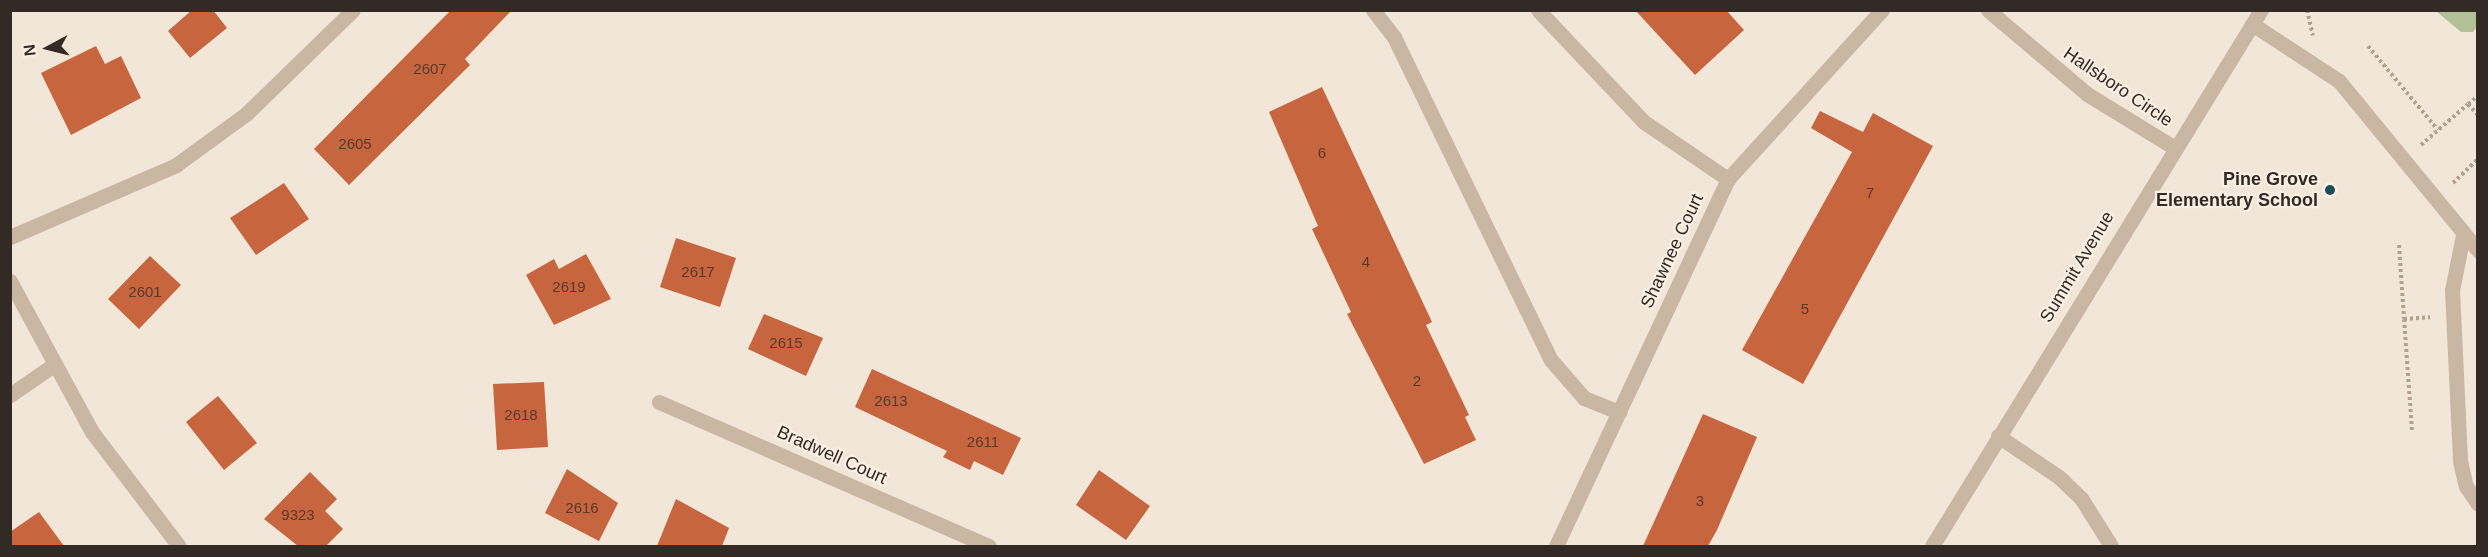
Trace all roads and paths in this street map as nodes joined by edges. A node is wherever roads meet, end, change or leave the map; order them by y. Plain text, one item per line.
1 (353, 10) edge
2 (1373, 10) edge
3 (1538, 10) edge
4 (1882, 10) edge
5 (1988, 10) edge
6 (2261, 10) edge
7 (2252, 24) junction
8 (2368, 46) dead end
9 (2478, 96) edge
10 (2468, 104) junction
11 (2478, 115) edge
12 (2438, 130) junction
13 (2173, 147) junction
14 (2427, 152) dead end
15 (2478, 159) edge
16 (2447, 175) dead end
17 (1728, 179) junction
18 (2453, 183) junction
19 (2459, 190) dead end
20 (2463, 236) junction
21 (10, 237) edge
22 (2399, 245) dead end
23 (2478, 250) edge
24 (10, 281) edge
25 (2453, 315) junction
26 (2404, 319) junction
27 (52, 366) junction
28 (10, 395) edge
29 (659, 402) dead end
30 (1619, 412) junction
31 (2412, 430) dead end
32 (1998, 436) junction
33 (2478, 504) edge
34 (179, 546) edge
35 (989, 546) edge
36 (1556, 546) edge
37 (1932, 546) edge
38 (2111, 546) edge

1 - 21 street
2 - 30 street
3 - 17 street
4 - 17 street, Shawnee Court
5 - 13 street, Hallsboro Circle
6 - 7 street, Summit Avenue
7 - 13 street, Summit Avenue
7 - 20 street
8 - 12 path
9 - 10 path
10 - 11 path
10 - 12 path
12 - 14 path
13 - 32 street, Summit Avenue
15 - 18 path
16 - 18 path
17 - 30 street, Shawnee Court
18 - 19 path
20 - 23 street
20 - 25 street
22 - 26 path
24 - 27 street
25 - 26 path
25 - 33 street
26 - 31 path
27 - 28 street
27 - 34 street
29 - 35 street, Bradwell Court
30 - 36 street, Shawnee Court
32 - 37 street, Summit Avenue
32 - 38 street

